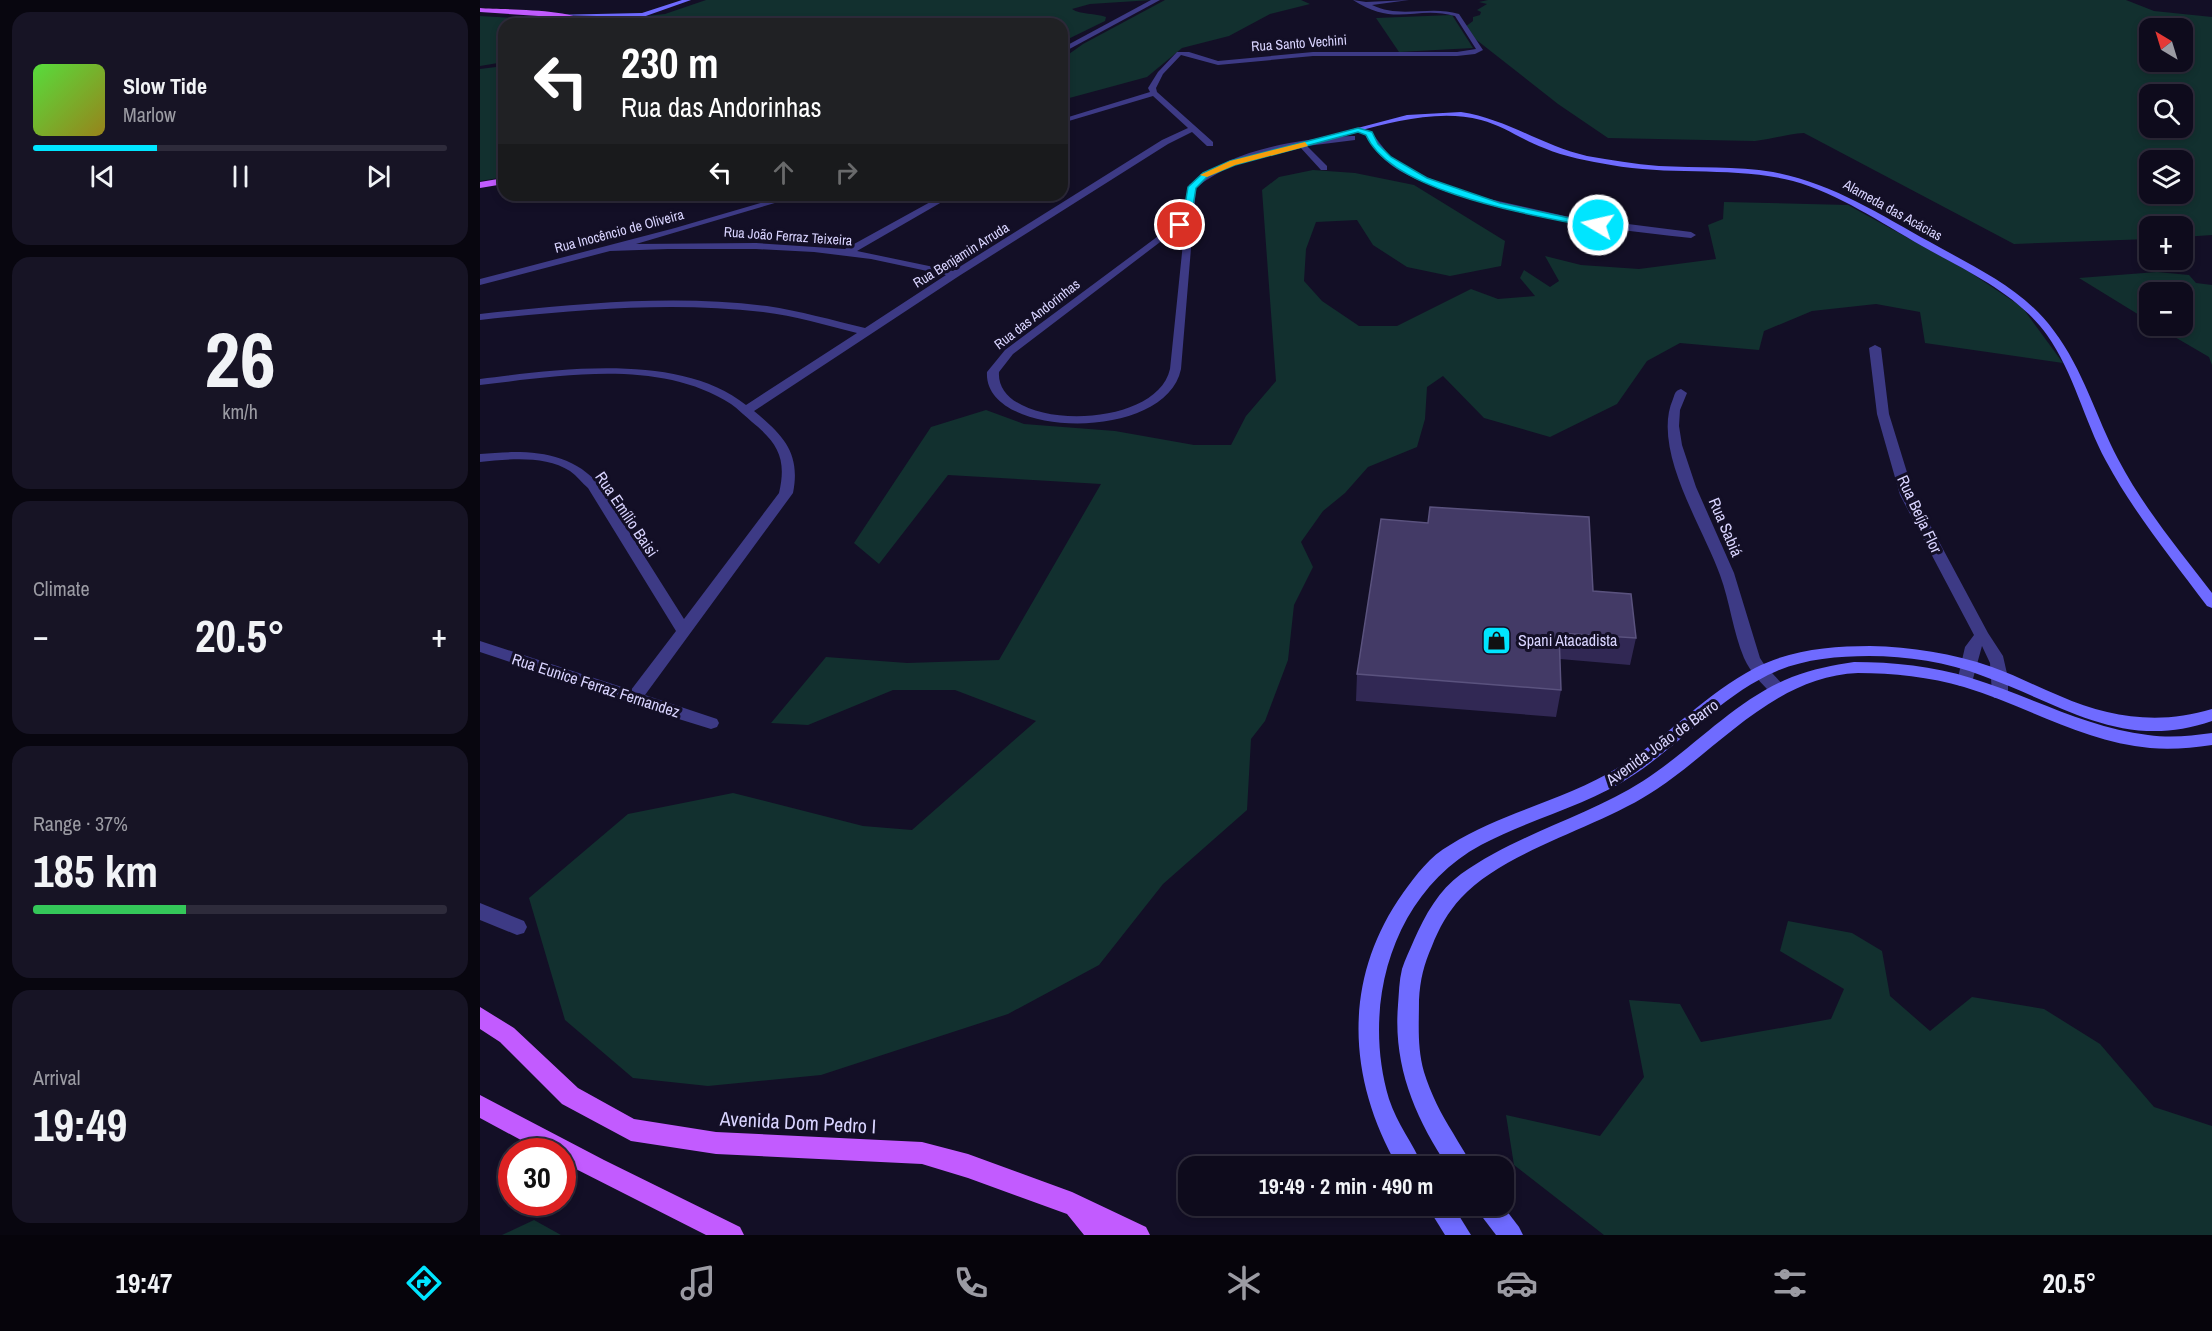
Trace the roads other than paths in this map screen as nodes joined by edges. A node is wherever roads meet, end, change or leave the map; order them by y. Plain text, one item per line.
1 (688, 0) edge
2 (1157, 0) edge
3 (1356, 0) edge
4 (1406, 0) edge
5 (1366, 4) junction
6 (480, 11) edge
7 (553, 15) junction
8 (605, 16) junction
9 (542, 18) edge
10 (568, 18) edge
11 (596, 18) edge
12 (1068, 48) edge
13 (1155, 93) junction
14 (1101, 110) junction
15 (1068, 119) edge
16 (1391, 121) junction
17 (1072, 127) dead end
18 (1193, 129) junction
19 (1352, 135) junction
20 (1369, 135) junction
21 (1210, 144) dead end
22 (1302, 145) junction
23 (1375, 145) junction
24 (1324, 168) dead end
25 (498, 184) edge
26 (480, 187) edge
27 (766, 201) edge
28 (939, 201) edge
29 (1189, 206) junction
30 (1178, 219) dead end
31 (678, 230) junction
32 (1180, 232) junction
33 (1691, 235) dead end
34 (688, 244) junction
35 (610, 248) junction
36 (846, 253) junction
37 (956, 274) junction
38 (480, 282) edge
39 (480, 317) edge
40 (867, 332) junction
41 (1875, 348) dead end
42 (480, 382) edge
43 (1681, 393) dead end
44 (748, 409) junction
45 (480, 458) edge
46 (2212, 603) edge
47 (682, 630) junction
48 (1982, 636) junction
49 (480, 646) edge
50 (1760, 672) junction
51 (1966, 674) junction
52 (2002, 677) junction
53 (1778, 690) junction
54 (2000, 694) junction
55 (633, 699) junction
56 (2212, 715) edge
57 (711, 723) dead end
58 (2212, 739) edge
59 (480, 911) edge
60 (518, 927) dead end
61 (480, 1017) edge
62 (480, 1106) edge
63 (1403, 1156) edge
64 (1454, 1156) edge
65 (1072, 1204) junction
66 (1446, 1216) edge
67 (1496, 1216) edge
68 (732, 1235) edge
69 (1100, 1235) edge
70 (1138, 1235) edge
71 (1459, 1235) edge
72 (1511, 1235) edge

1 - 8 street
2 - 12 street
3 - 5 street
4 - 5 street
5 - 13 street, Rua Santo Vechini
6 - 7 main road
6 - 9 main road
7 - 8 street
7 - 10 main road
8 - 11 street
13 - 14 street
13 - 18 street
14 - 15 street
14 - 17 street
16 - 19 street, Alameda das Acácias
16 - 20 street
16 - 46 street, Alameda das Acácias
18 - 21 street
18 - 37 street, Rua Benjamin Arruda
19 - 20 street
19 - 22 street, Rua das Andorinhas
19 - 23 street
20 - 23 street
22 - 24 street
22 - 29 street, Rua das Andorinhas
23 - 33 street
25 - 26 main road
27 - 31 street, Rua Inocêncio de Oliveira
28 - 36 street
29 - 30 street, Rua das Andorinhas
29 - 32 street, Rua das Andorinhas
31 - 34 street
31 - 35 street, Rua Inocêncio de Oliveira
32 - 32 street, Rua das Andorinhas
34 - 35 street, Rua João Ferraz Teixeira
34 - 36 street, Rua João Ferraz Teixeira
35 - 38 street, Rua Inocêncio de Oliveira
36 - 37 street, Rua João Ferraz Teixeira
37 - 40 street, Rua Benjamin Arruda
39 - 40 street
40 - 44 street, Rua Benjamin Arruda
41 - 48 street, Rua Beíja Flor
42 - 44 street
43 - 50 street, Rua Sabiá
44 - 47 street
45 - 47 street, Rua Emílio Baisi
47 - 55 street
48 - 51 street
48 - 52 street, Rua Beíja Flor
49 - 55 street, Rua Eunice Ferraz Fernandez
50 - 51 street, Avenida João de Barro
50 - 53 street
50 - 63 street, Avenida João de Barro
51 - 52 street, Avenida João de Barro
51 - 53 street, Avenida João de Barro
51 - 54 street, Avenida João de Barro
52 - 54 street
52 - 56 street, Avenida João de Barro
53 - 64 street, Avenida João de Barro
54 - 58 street, Avenida João de Barro
55 - 57 street, Rua Eunice Ferraz Fernandez
59 - 60 street
61 - 65 main road, Avenida Dom Pedro I
62 - 68 main road
65 - 69 main road
65 - 70 main road, Avenida Dom Pedro I
66 - 71 street
67 - 72 street

